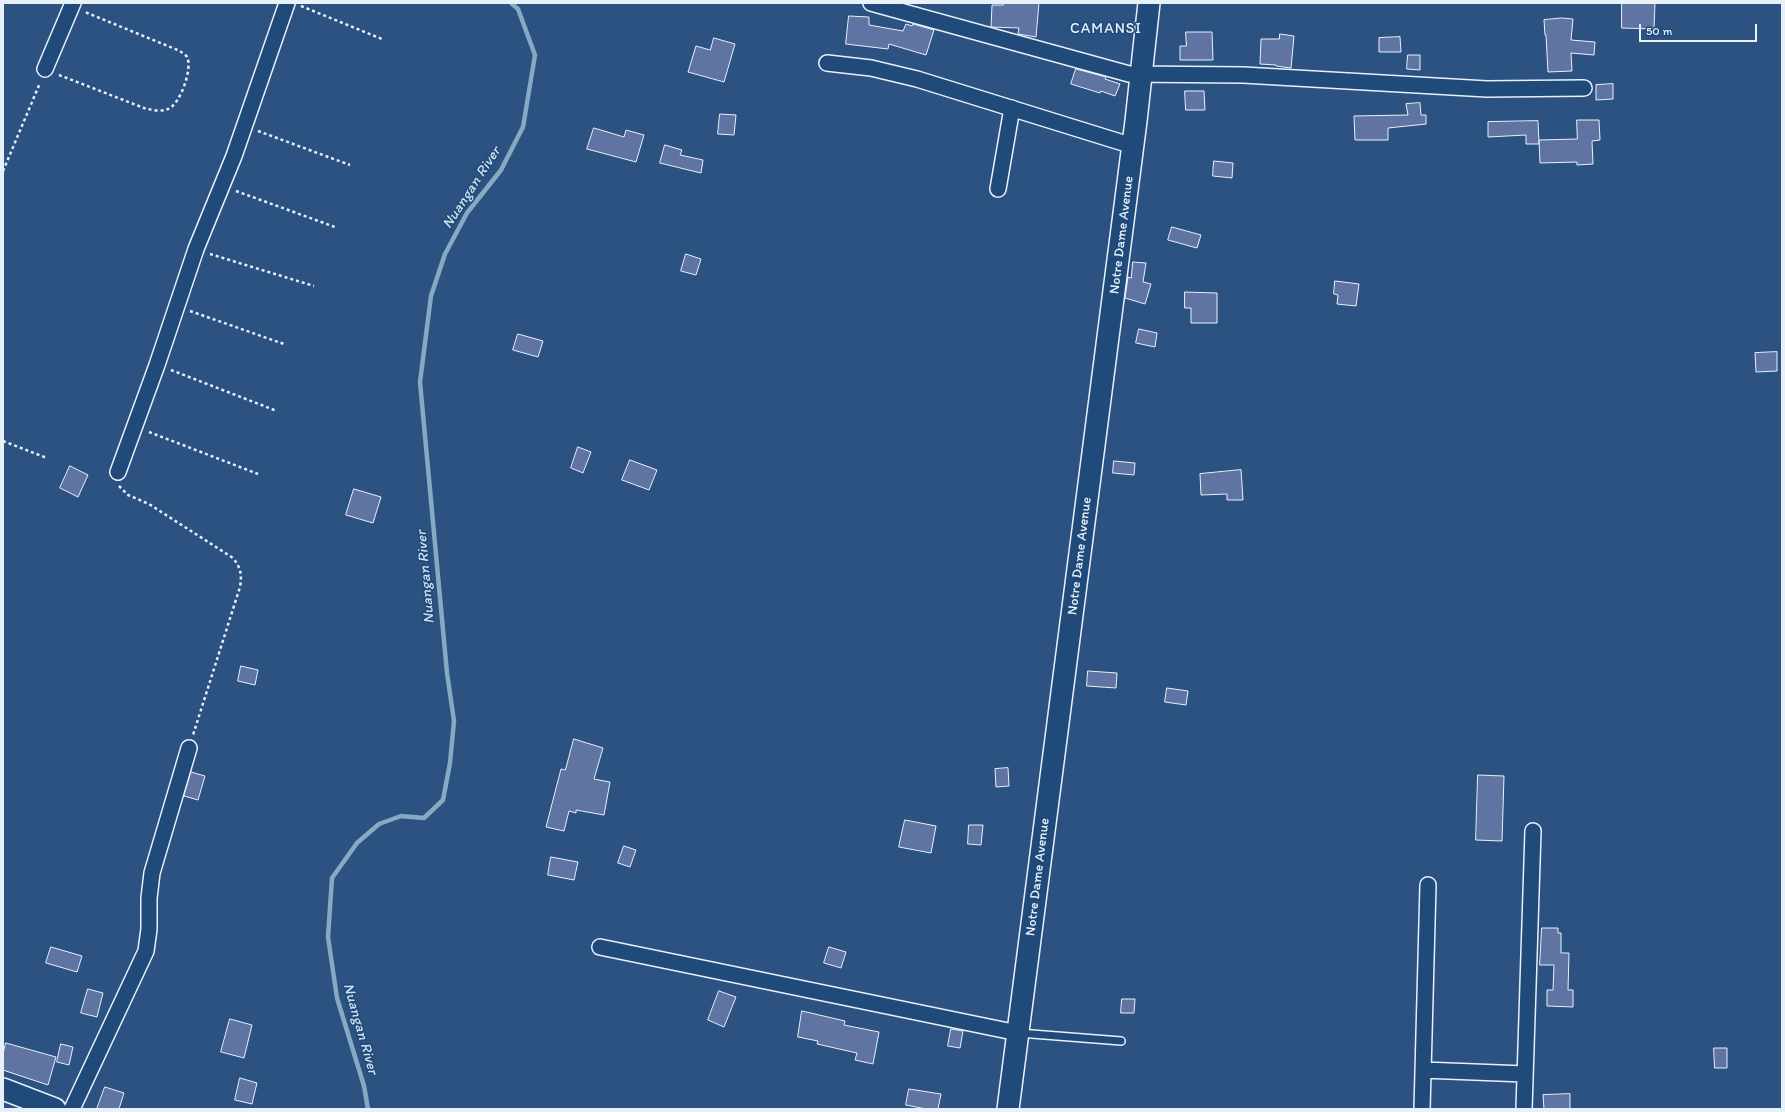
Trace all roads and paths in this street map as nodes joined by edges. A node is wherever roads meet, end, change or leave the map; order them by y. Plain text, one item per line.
1 (871, 3) edge
2 (1149, 3) edge
3 (293, 4) edge
4 (72, 5) edge
5 (382, 39) dead end
6 (827, 63) dead end
7 (46, 69) junction
8 (1142, 74) junction
9 (1584, 88) dead end
10 (1012, 108) junction
11 (244, 126) junction
12 (1133, 146) junction
13 (350, 165) dead end
14 (3, 172) edge
15 (222, 186) junction
16 (998, 189) dead end
17 (335, 227) dead end
18 (196, 249) junction
19 (314, 286) dead end
20 (178, 306) junction
21 (284, 344) dead end
22 (157, 365) junction
23 (277, 411) dead end
24 (135, 427) junction
25 (3, 441) edge
26 (47, 458) dead end
27 (118, 472) joint
28 (258, 474) dead end
29 (189, 748) joint
30 (1533, 831) dead end
31 (1428, 885) dead end
32 (600, 947) dead end
33 (1018, 1033) junction
34 (1121, 1041) dead end
35 (1423, 1070) junction
36 (1525, 1074) junction
37 (3, 1090) edge
38 (55, 1109) edge
39 (72, 1109) edge
40 (1008, 1109) edge
41 (1422, 1109) edge
42 (1524, 1109) edge

1 - 8 street
2 - 8 street, Notre Dame Avenue
3 - 5 path
3 - 11 street
4 - 7 street
4 - 7 path
6 - 10 street
7 - 14 path
8 - 9 street
8 - 12 street, Notre Dame Avenue
10 - 12 street
10 - 16 street
11 - 13 path
11 - 15 street
12 - 33 street, Notre Dame Avenue
15 - 17 path
15 - 18 street
18 - 19 path
18 - 20 street
20 - 21 path
20 - 22 street
22 - 23 path
22 - 24 street
24 - 27 street
24 - 28 path
25 - 26 path
27 - 29 path
29 - 39 street
30 - 36 street
31 - 35 street
32 - 33 street
33 - 34 lane
33 - 40 street, Notre Dame Avenue
35 - 36 street
35 - 41 street
36 - 42 street
37 - 38 street

